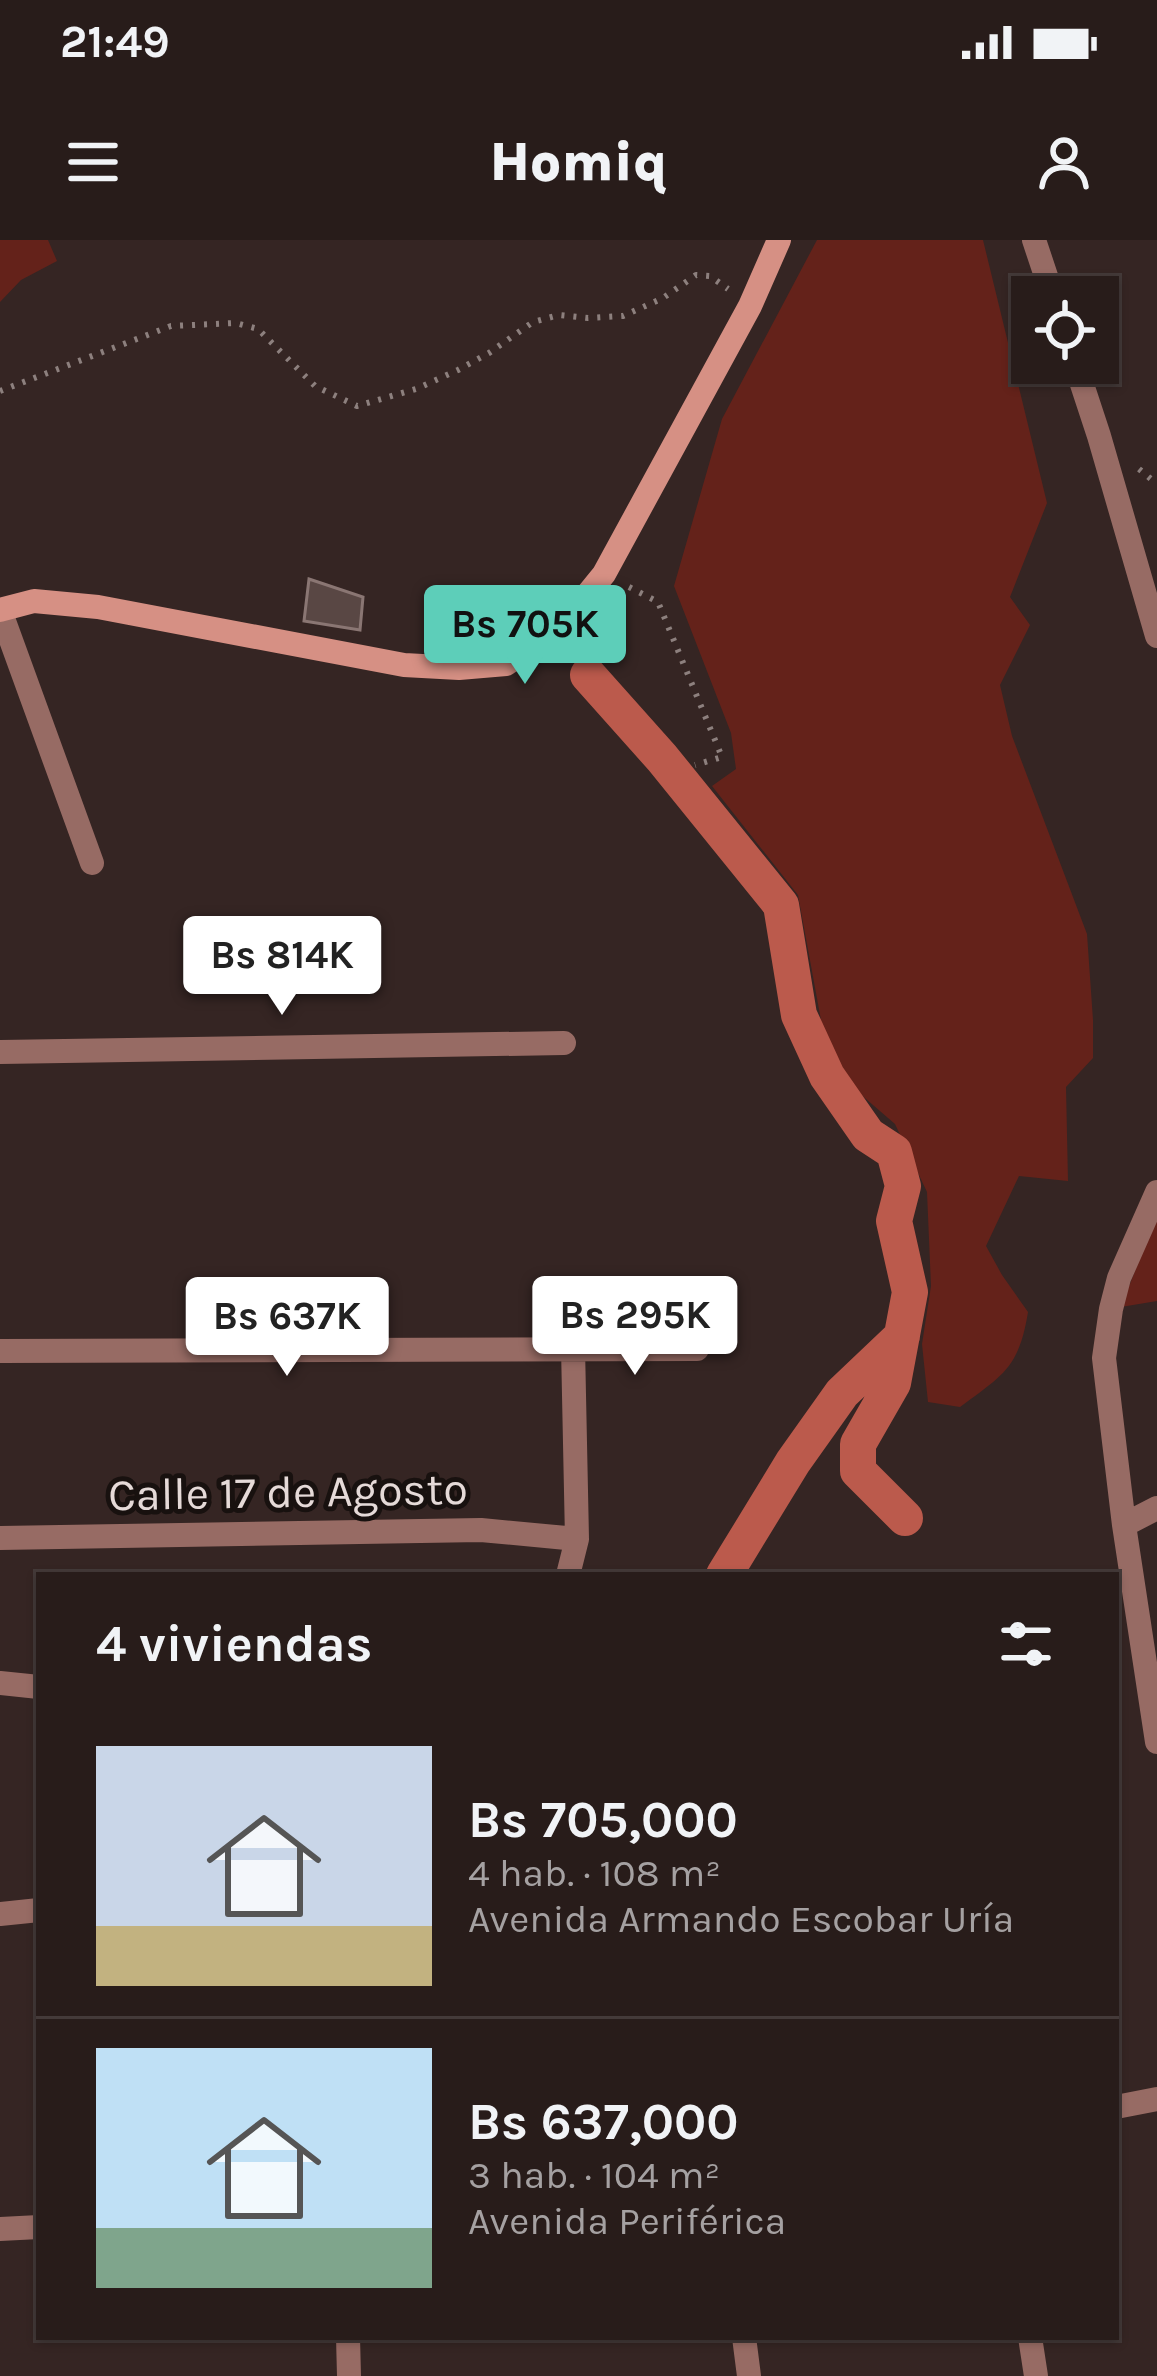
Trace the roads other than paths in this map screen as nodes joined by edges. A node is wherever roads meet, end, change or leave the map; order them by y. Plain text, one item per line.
1 (779, 240) edge
2 (1034, 240) edge
3 (1046, 276) edge
4 (1082, 384) edge
5 (0, 610) edge
6 (1157, 636) edge
7 (92, 863) dead end
8 (564, 1043) dead end
9 (0, 1052) edge
10 (1157, 1192) edge
11 (573, 1348) junction
12 (697, 1349) dead end
13 (0, 1351) edge
14 (1157, 1508) edge
15 (1124, 1525) junction
16 (0, 1538) edge
17 (577, 1539) junction
18 (569, 1572) edge
19 (0, 1683) edge
20 (36, 1687) edge
21 (1156, 1727) edge
22 (36, 1910) edge
23 (0, 1914) edge
24 (1157, 2099) edge
25 (1119, 2106) edge
26 (36, 2227) edge
27 (0, 2229) edge
28 (348, 2340) edge
29 (744, 2340) edge
30 (1030, 2340) edge
31 (349, 2376) edge
32 (749, 2376) edge
33 (1036, 2376) edge

1 - 5 main road
2 - 3 street
4 - 6 street
5 - 7 street
8 - 9 street
10 - 15 street
11 - 12 street
11 - 13 street
11 - 17 street
14 - 15 street
15 - 21 street
16 - 17 street, Calle 17 de Agosto
17 - 18 street
19 - 20 street
22 - 23 street
24 - 25 street
26 - 27 street
28 - 31 street
29 - 32 street
30 - 33 street

